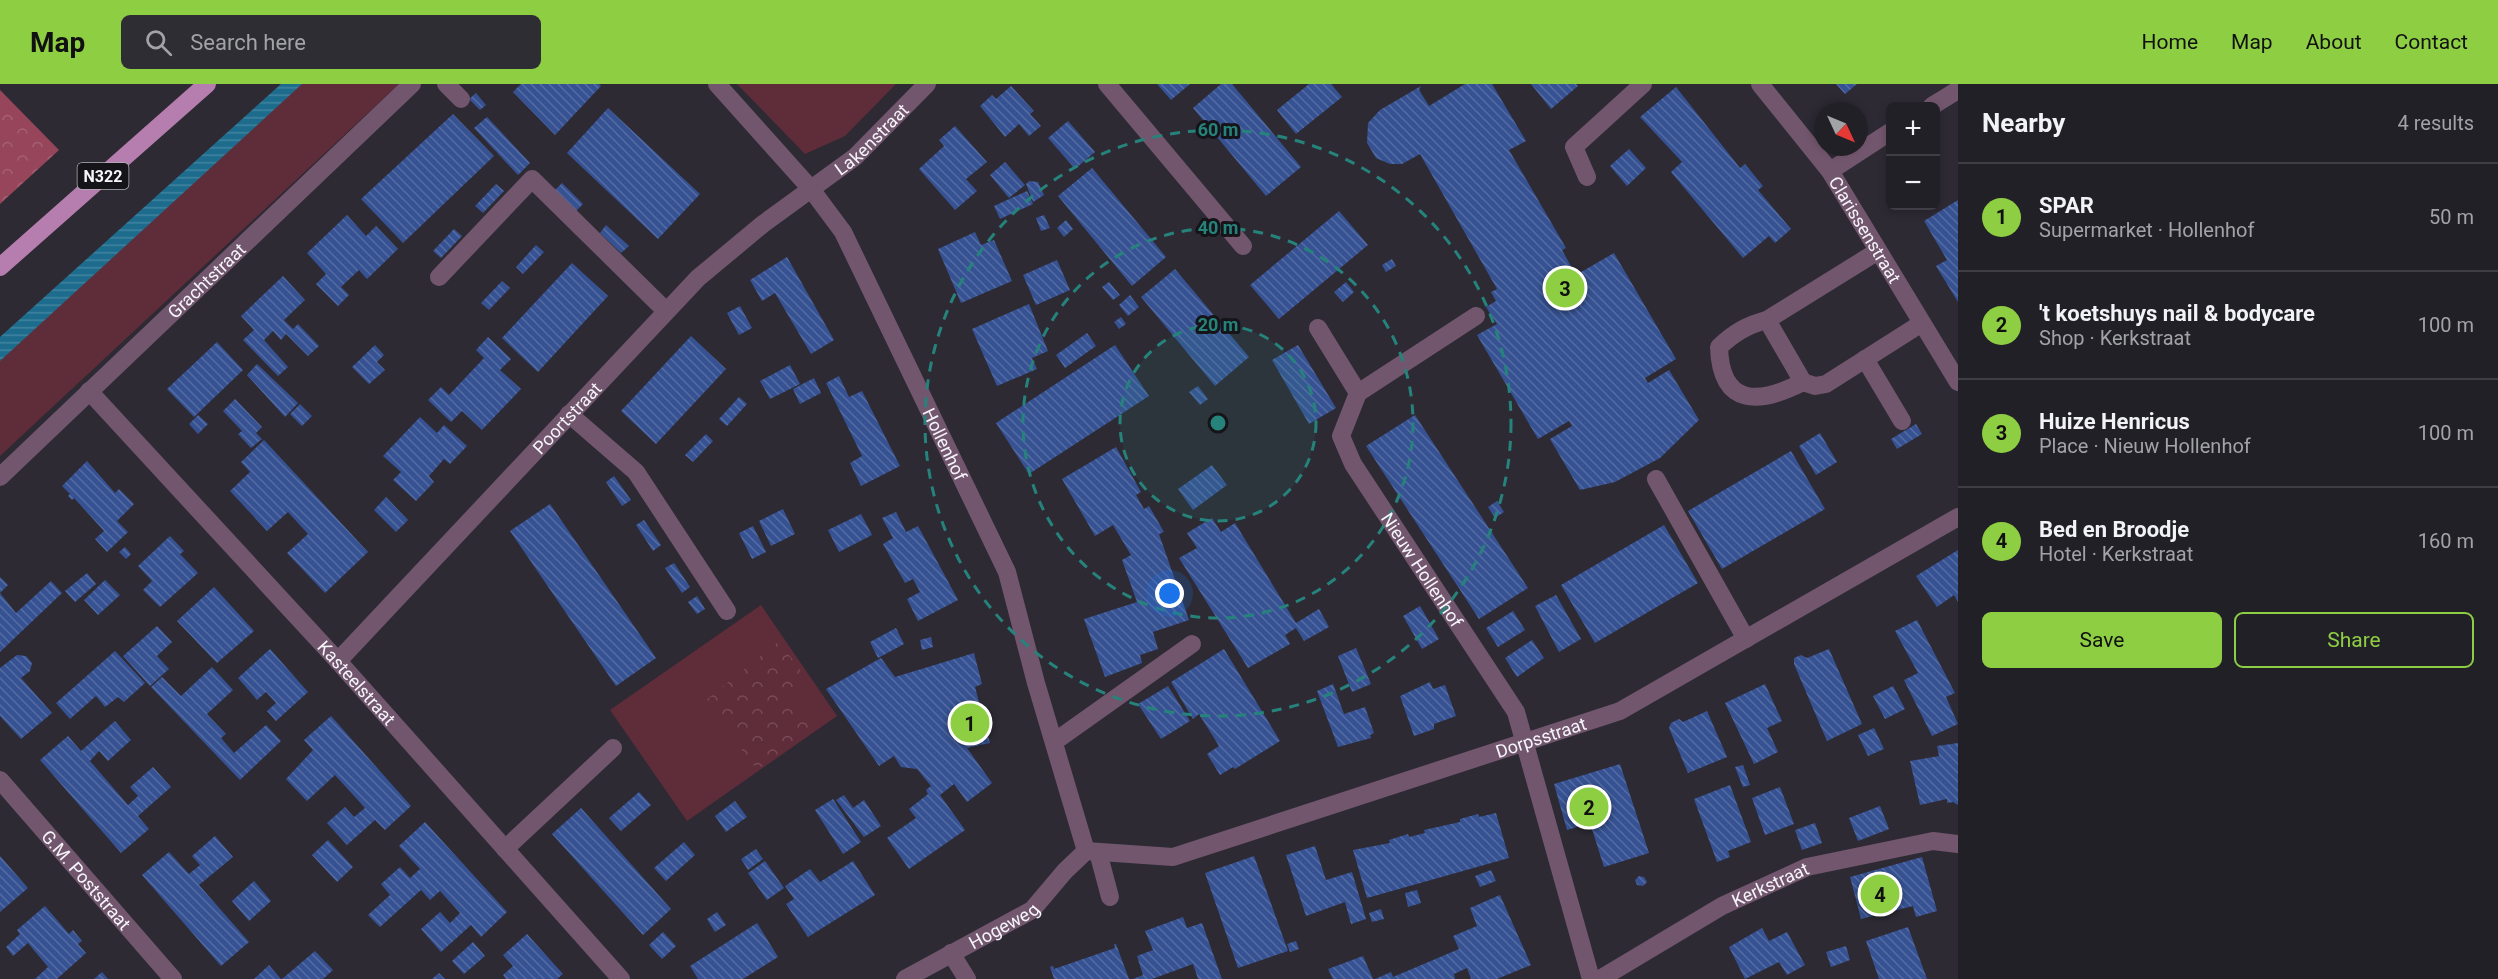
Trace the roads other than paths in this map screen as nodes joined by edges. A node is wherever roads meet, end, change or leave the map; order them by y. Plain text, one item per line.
1 (207, 84) edge
2 (412, 84) edge
3 (446, 84) edge
4 (717, 84) edge
5 (927, 84) edge
6 (1107, 84) edge
7 (1643, 84) edge
8 (1760, 84) edge
9 (1958, 90) edge
10 (461, 99) dead end
11 (1938, 102) edge
12 (1886, 135) edge
13 (1830, 171) junction
14 (1587, 177) dead end
15 (811, 189) junction
16 (1243, 246) dead end
17 (1878, 251) junction
18 (0, 267) edge
19 (439, 277) dead end
20 (666, 311) junction
21 (1476, 316) dead end
22 (1767, 320) junction
23 (1922, 323) junction
24 (1318, 328) dead end
25 (1865, 359) junction
26 (1803, 382) junction
27 (1958, 382) edge
28 (89, 391) junction
29 (1358, 393) junction
30 (570, 414) junction
31 (1902, 421) dead end
32 (0, 477) edge
33 (1656, 479) dead end
34 (1958, 517) edge
35 (727, 611) dead end
36 (1746, 639) junction
37 (1192, 644) dead end
38 (338, 661) junction
39 (1054, 742) junction
40 (1525, 743) junction
41 (613, 748) dead end
42 (0, 780) edge
43 (1958, 844) edge
44 (505, 849) junction
45 (1092, 851) junction
46 (1110, 897) dead end
47 (951, 952) junction
48 (173, 979) edge
49 (621, 979) edge
50 (904, 979) edge
51 (967, 979) edge
52 (1591, 979) edge
53 (1600, 979) edge

1 - 18 main road, N322
2 - 28 street, Grachtstraat
3 - 10 street
4 - 15 street, Hollenhof
5 - 15 street, Lakenstraat
6 - 16 street
7 - 14 street
8 - 13 street, Clarissenstraat
9 - 11 street
12 - 13 street
13 - 17 street, Clarissenstraat
15 - 20 street, Poortstraat
15 - 39 street, Hollenhof
17 - 22 street
17 - 23 street, Clarissenstraat
19 - 20 street
20 - 30 street, Poortstraat
21 - 29 street
22 - 26 street
22 - 26 street
23 - 25 street
23 - 27 street, Clarissenstraat
24 - 29 street
25 - 26 street
25 - 31 street
28 - 32 street, Grachtstraat
28 - 38 street, Kasteelstraat
29 - 40 street, Nieuw Hollenhof
30 - 35 street
30 - 38 street, Poortstraat
33 - 36 street
34 - 36 street, Dorpsstraat
36 - 40 street, Dorpsstraat
37 - 39 street
38 - 44 street, Kasteelstraat
39 - 45 street, Hollenhof
40 - 45 street, Dorpsstraat
40 - 52 street
41 - 44 street
42 - 48 street, G.M. Poststraat
43 - 53 street, Kerkstraat
44 - 49 street, Kasteelstraat
45 - 46 street, Hollenhof
45 - 47 street, Hogeweg
47 - 50 street, Hogeweg
47 - 51 street

